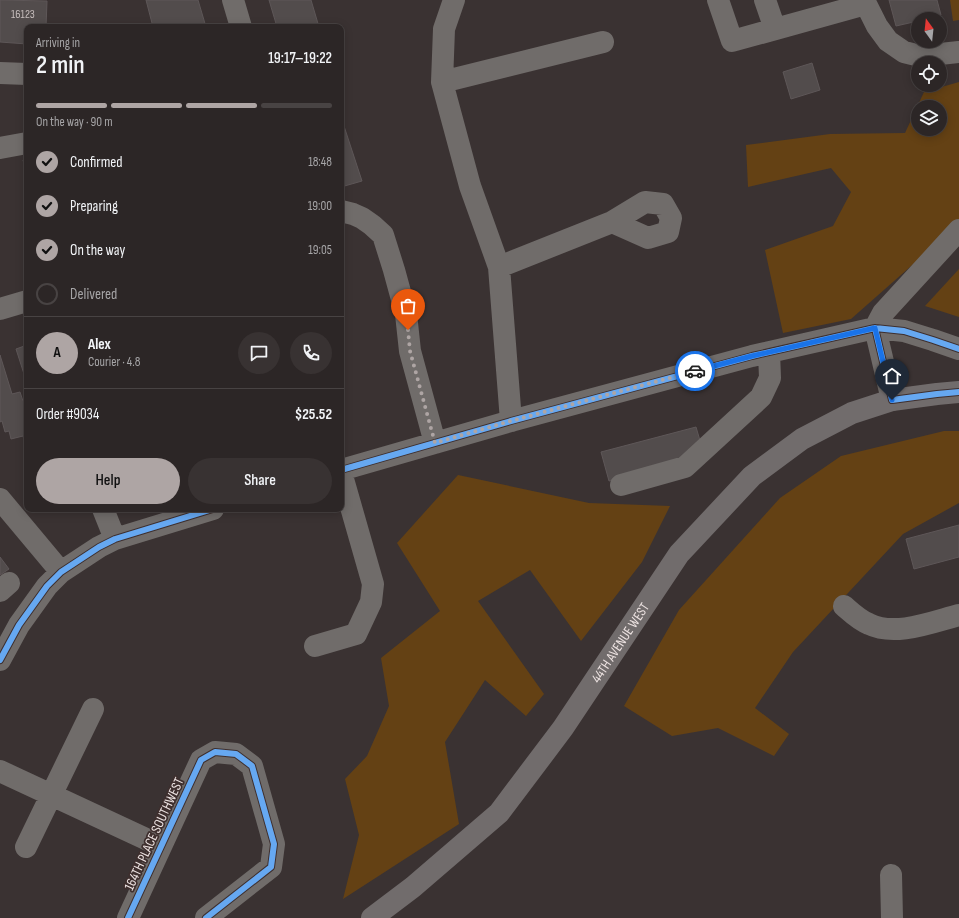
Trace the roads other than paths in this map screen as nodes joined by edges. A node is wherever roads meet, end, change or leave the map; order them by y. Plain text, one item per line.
1 (233, 0) edge
2 (454, 0) edge
3 (718, 0) edge
4 (765, 0) edge
5 (866, 2) edge
6 (240, 24) edge
7 (775, 29) junction
8 (603, 42) dead end
9 (959, 52) edge
10 (0, 73) edge
11 (24, 74) edge
12 (442, 82) junction
13 (24, 144) edge
14 (0, 148) edge
15 (344, 212) edge
16 (612, 222) dead end
17 (959, 230) edge
18 (499, 267) junction
19 (24, 302) edge
20 (0, 309) edge
21 (875, 328) junction
22 (959, 349) edge
23 (769, 352) junction
24 (959, 392) edge
25 (892, 400) junction
26 (511, 421) junction
27 (435, 443) junction
28 (344, 470) edge
29 (344, 482) edge
30 (621, 485) dead end
31 (0, 499) edge
32 (104, 512) edge
33 (203, 512) edge
34 (115, 539) junction
35 (61, 572) junction
36 (844, 606) dead end
37 (959, 615) edge
38 (315, 646) dead end
39 (0, 660) edge
40 (93, 709) dead end
41 (0, 772) edge
42 (51, 795) junction
43 (161, 846) junction
44 (26, 847) dead end
45 (891, 875) dead end
46 (128, 918) edge
47 (206, 918) edge
48 (372, 918) edge
49 (892, 918) edge

1 - 6 street
2 - 12 street
3 - 7 street
4 - 7 street
5 - 7 street
5 - 9 street
8 - 12 street
10 - 11 street
12 - 18 street
13 - 14 street
15 - 27 street
16 - 18 street
17 - 21 street
18 - 26 street
19 - 20 street
21 - 22 street
21 - 23 street
21 - 25 street
23 - 26 street
23 - 30 street
24 - 25 main road, 44TH AVENUE WEST
25 - 48 main road, 44TH AVENUE WEST
26 - 27 street
27 - 28 street
29 - 38 street
31 - 35 street
32 - 34 street
33 - 34 street
34 - 35 street
35 - 39 street
36 - 37 street
40 - 42 street
41 - 42 street
42 - 43 street
42 - 44 street
43 - 46 street, 164TH PLACE SOUTHWEST
43 - 47 street, 164TH PLACE SOUTHWEST
45 - 49 street

